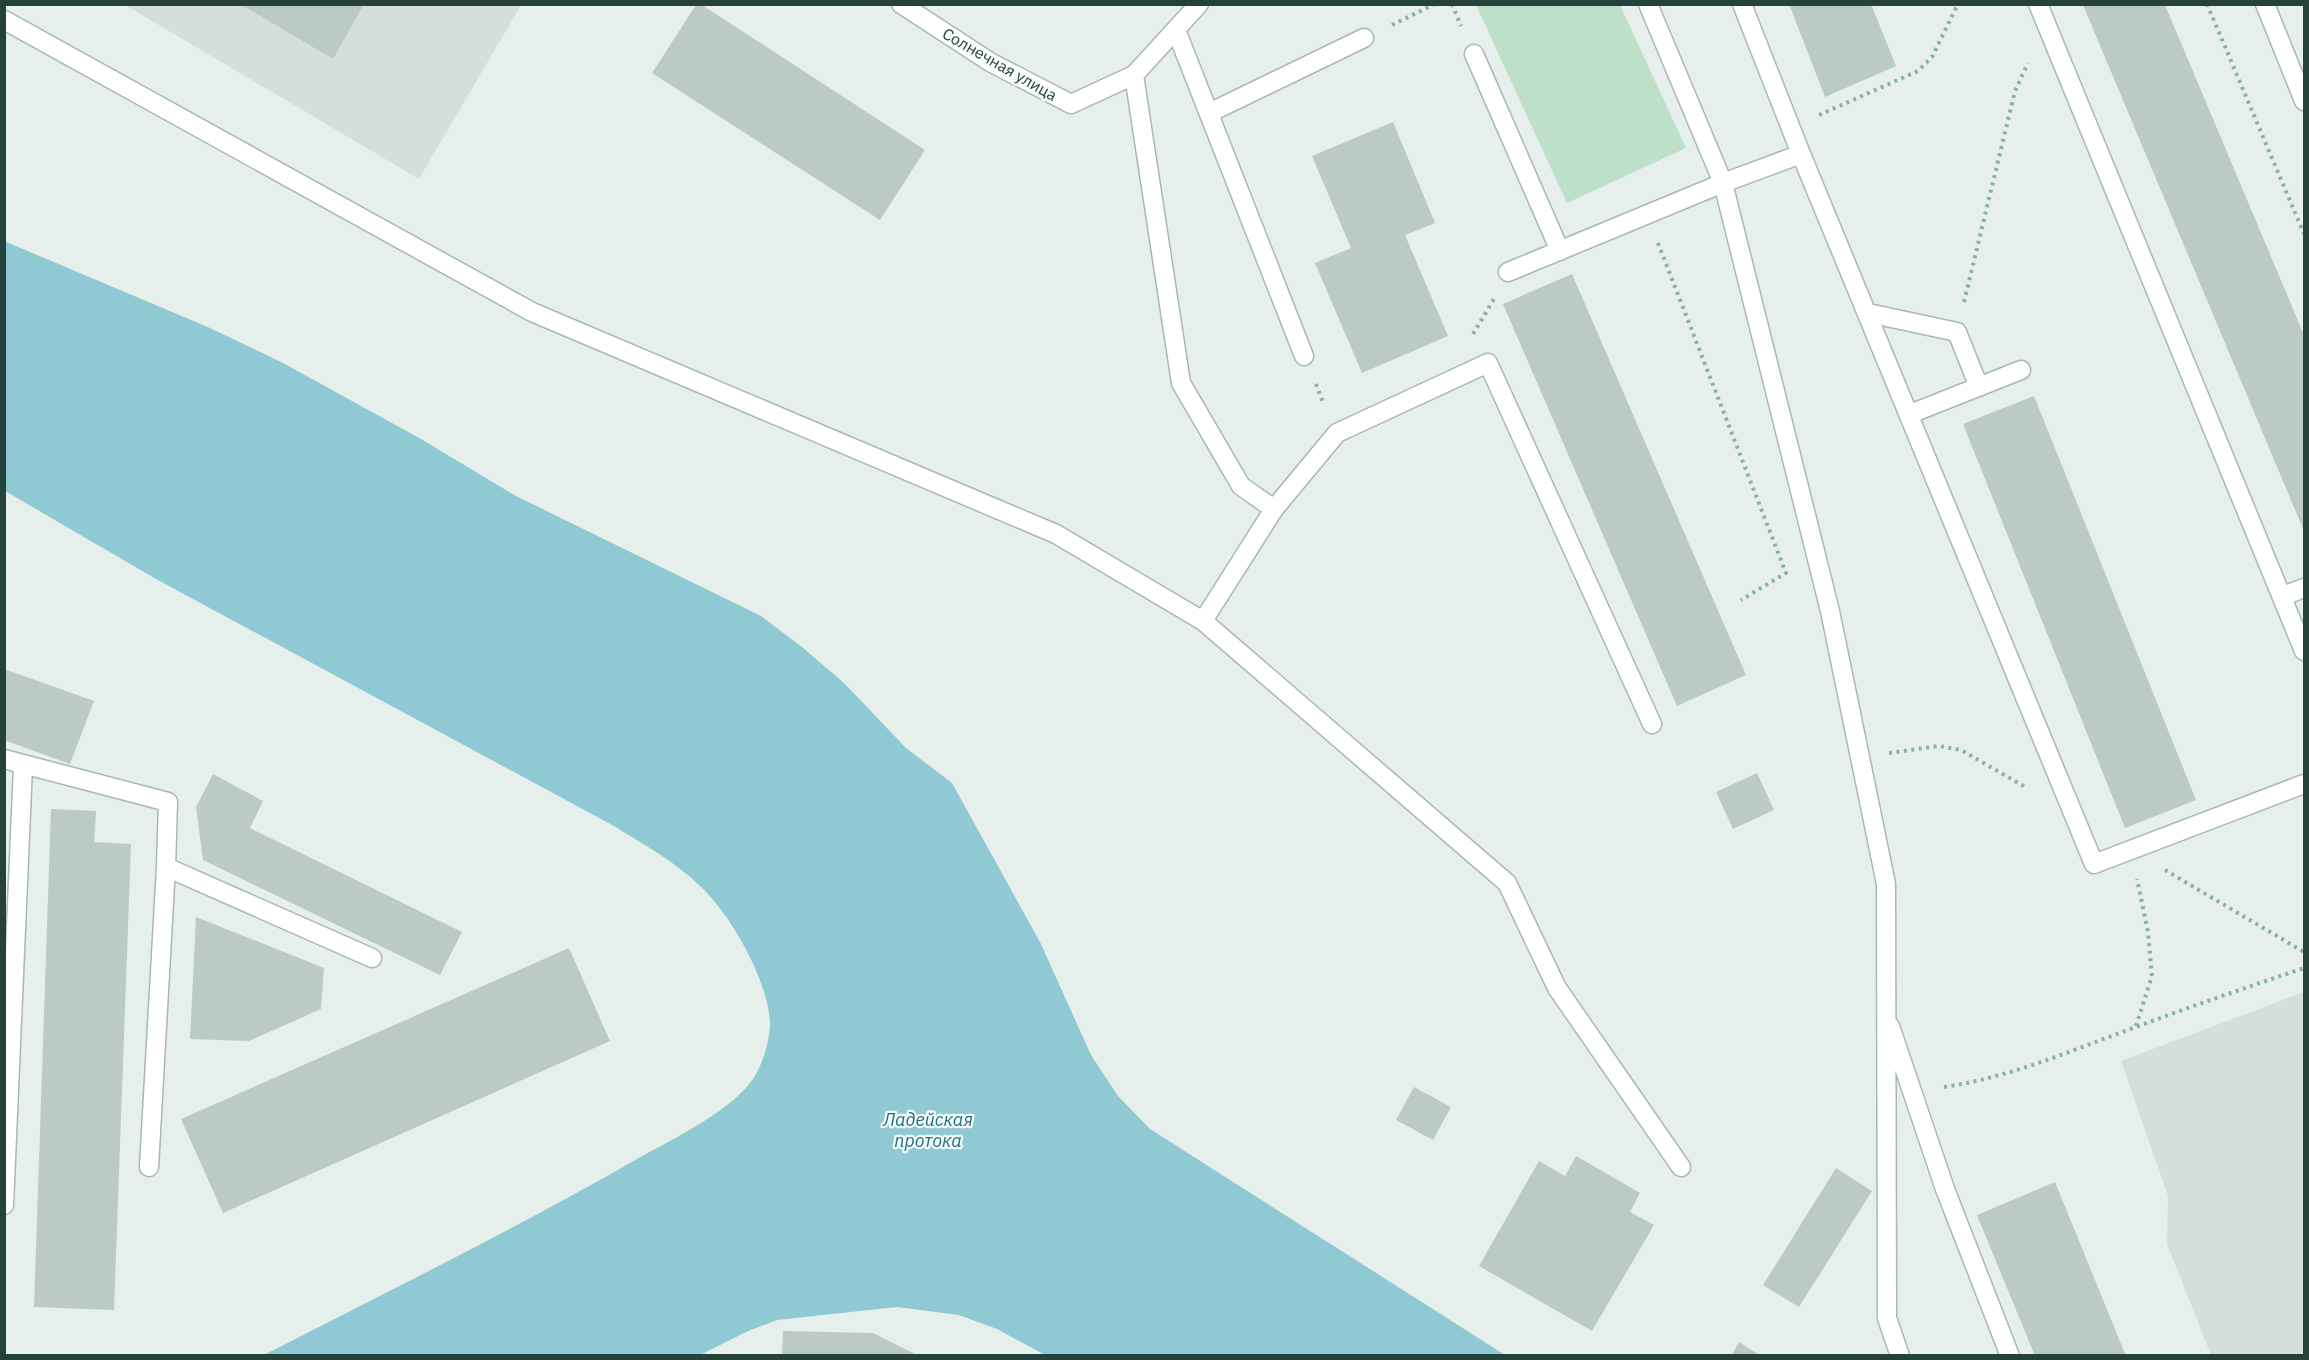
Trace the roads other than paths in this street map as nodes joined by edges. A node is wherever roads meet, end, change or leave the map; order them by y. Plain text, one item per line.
1 (901, 4) edge
2 (1198, 4) edge
3 (1648, 4) edge
4 (1742, 4) edge
5 (2038, 4) edge
6 (2265, 4) edge
7 (4, 20) edge
8 (1176, 30) junction
9 (1364, 38) road end
10 (1474, 54) dead end
11 (1134, 75) junction
12 (2304, 101) edge
13 (1209, 113) junction
14 (1801, 154) junction
15 (1723, 183) junction
16 (1560, 250) junction
17 (1508, 272) road end
18 (1868, 313) junction
19 (1304, 356) road end
20 (2021, 370) dead end
21 (1979, 387) junction
22 (1910, 414) junction
23 (1274, 509) junction
24 (2304, 588) edge
25 (2283, 596) junction
26 (1203, 621) junction
27 (2304, 651) edge
28 (1652, 724) dead end
29 (4, 759) edge
30 (23, 766) junction
31 (2304, 784) edge
32 (166, 867) junction
33 (372, 958) dead end
34 (1885, 1010) junction
35 (149, 1167) dead end
36 (1681, 1167) dead end
37 (4, 1205) edge
38 (1900, 1356) edge
39 (2010, 1356) edge

1 - 11 street, Солнечная улица
2 - 8 street
3 - 15 street
4 - 14 street
5 - 25 street
6 - 12 street
7 - 26 street
8 - 11 street
8 - 13 street
9 - 13 street
10 - 16 street
11 - 23 street
13 - 19 street
14 - 15 street
14 - 18 street
15 - 16 street
15 - 34 street
16 - 17 street
18 - 21 street
18 - 22 street
20 - 21 street
21 - 22 street
22 - 31 street
23 - 26 street
23 - 28 street
24 - 25 street
25 - 27 street
26 - 36 street
29 - 30 street
30 - 32 street
30 - 37 street
32 - 33 street
32 - 35 street
34 - 38 street
34 - 39 street

